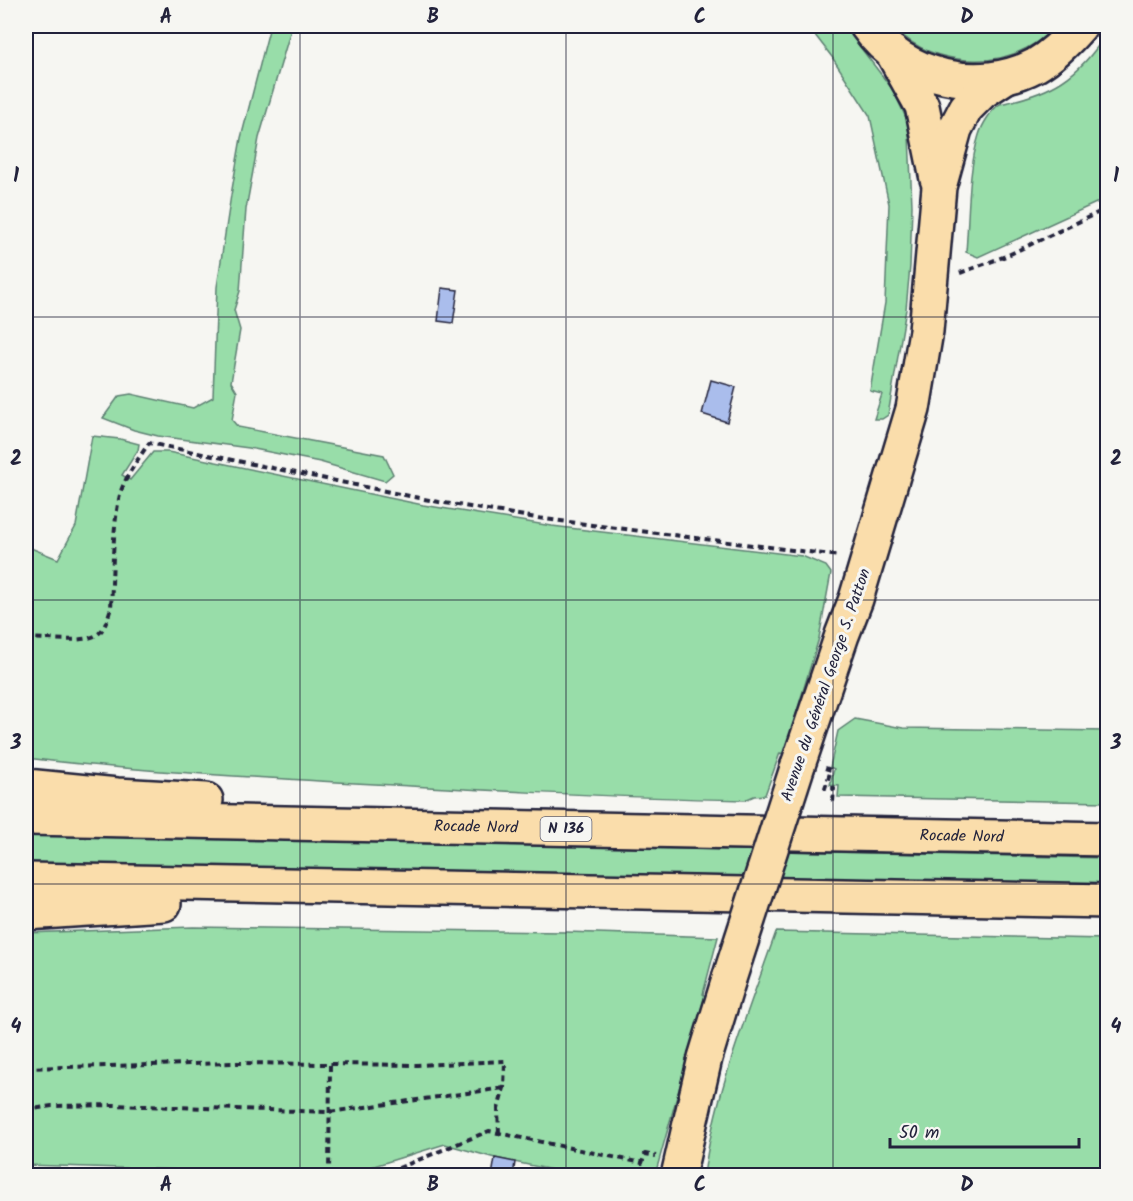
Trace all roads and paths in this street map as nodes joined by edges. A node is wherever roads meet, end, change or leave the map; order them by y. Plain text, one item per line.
1 (867, 26) edge
2 (1080, 26) edge
3 (892, 52) junction
4 (1005, 76) junction
5 (939, 187) junction
6 (1107, 208) edge
7 (956, 275) dead end
8 (868, 560) junction
9 (26, 638) edge
10 (829, 774) dead end
11 (26, 786) edge
12 (833, 802) dead end
13 (26, 818) edge
14 (678, 831) junction
15 (1107, 839) edge
16 (26, 880) edge
17 (821, 896) junction
18 (1107, 901) edge
19 (26, 913) edge
20 (330, 1065) junction
21 (26, 1068) edge
22 (504, 1088) junction
23 (26, 1110) edge
24 (329, 1112) junction
25 (499, 1133) junction
26 (679, 1167) edge
27 (328, 1176) edge
28 (379, 1176) edge

1 - 3 main road
2 - 4 main road
3 - 4 main road
3 - 5 main road, Avenue du Général George S. Patton
4 - 5 main road, Avenue du Général George S. Patton
5 - 8 main road, Avenue du Général George S. Patton
6 - 7 path
8 - 9 path
8 - 26 main road, Avenue du Général George S. Patton, bridge
10 - 12 path
11 - 14 main road
13 - 14 main road, Rocade Nord / N 136
14 - 15 main road, Rocade Nord / N 136
16 - 17 main road
17 - 18 main road
17 - 19 main road
20 - 21 path
20 - 22 path
20 - 24 path
22 - 24 path
22 - 25 path
23 - 24 path
24 - 27 path
25 - 26 path
25 - 28 path

